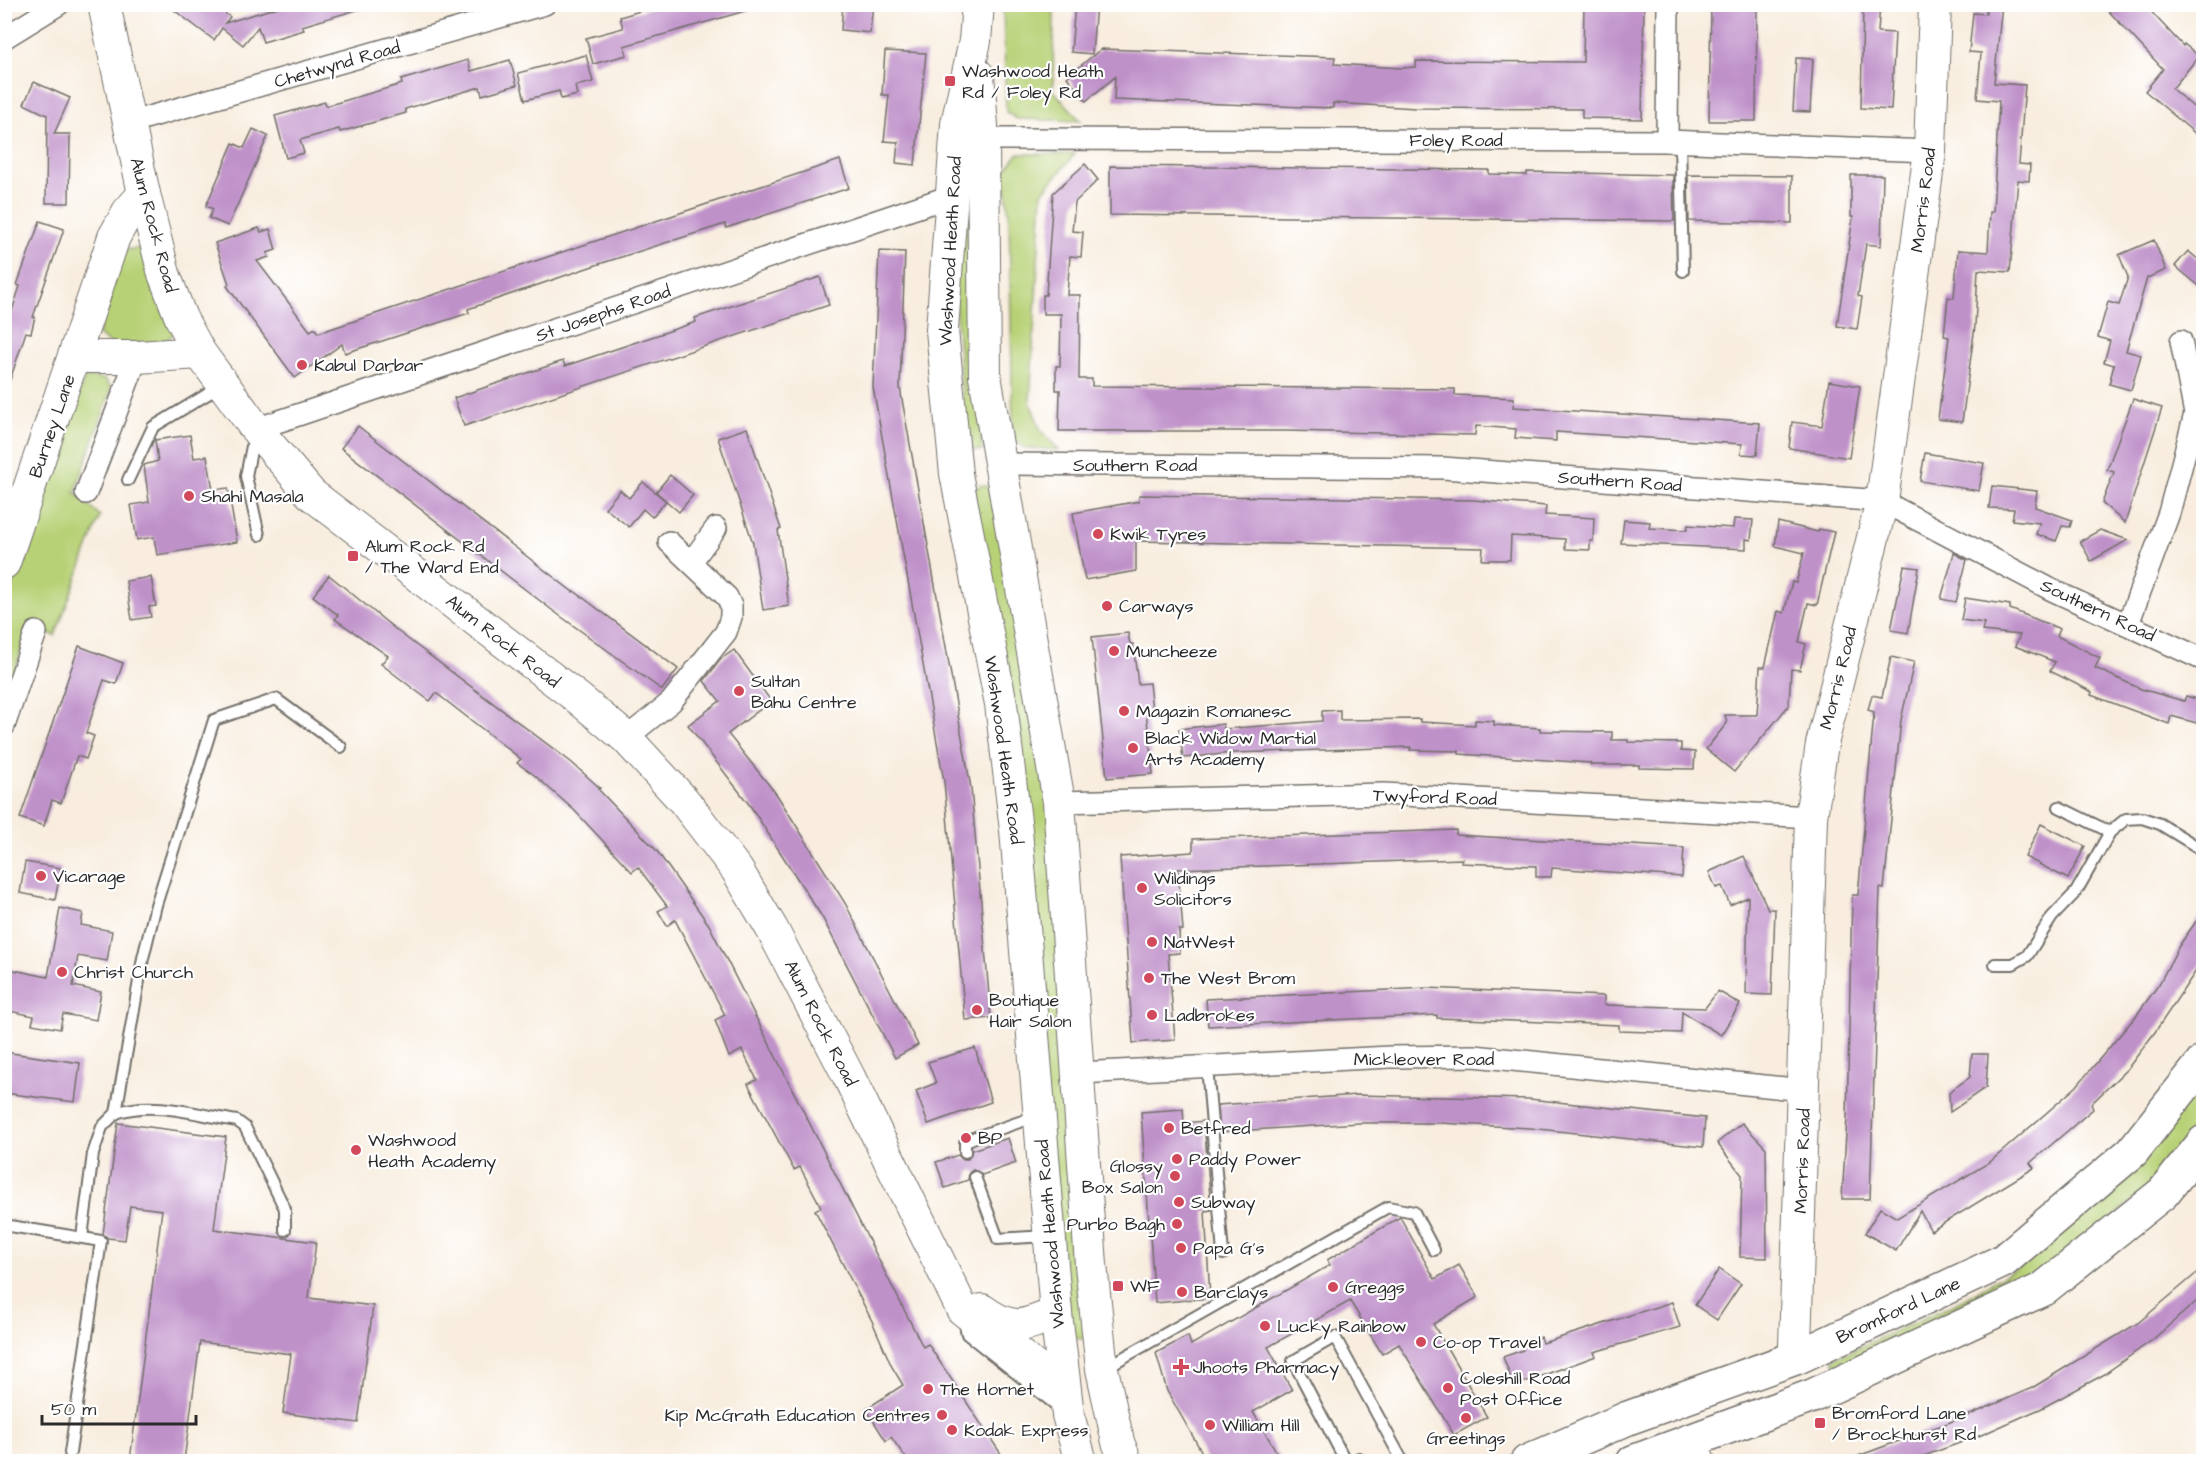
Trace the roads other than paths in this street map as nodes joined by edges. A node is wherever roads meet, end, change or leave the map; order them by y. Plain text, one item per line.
1 (59, 4) edge
2 (104, 4) edge
3 (545, 4) edge
4 (978, 4) edge
5 (1668, 4) edge
6 (1935, 4) edge
7 (4, 38) edge
8 (975, 41) junction
9 (128, 123) junction
10 (983, 139) junction
11 (1674, 141) junction
12 (1930, 151) junction
13 (144, 194) junction
14 (951, 196) junction
15 (1683, 272) dead end
16 (2181, 340) dead end
17 (200, 353) junction
18 (76, 357) junction
19 (137, 357) junction
20 (224, 385) junction
21 (256, 429) junction
22 (999, 464) junction
23 (957, 476) junction
24 (128, 480) dead end
25 (86, 493) dead end
26 (1882, 501) junction
27 (716, 528) dead end
28 (259, 535) dead end
29 (669, 542) dead end
30 (692, 561) junction
31 (4, 563) edge
32 (2128, 624) junction
33 (36, 632) dead end
34 (2204, 660) edge
35 (4, 726) edge
36 (626, 738) junction
37 (341, 747) dead end
38 (1059, 802) junction
39 (2059, 807) dead end
40 (1811, 817) junction
41 (2110, 832) junction
42 (2204, 851) edge
43 (1995, 964) dead end
44 (2204, 1061) edge
45 (1207, 1066) junction
46 (1079, 1073) junction
47 (1804, 1090) junction
48 (116, 1113) junction
49 (1041, 1114) junction
50 (2204, 1142) edge
51 (965, 1152) dead end
52 (975, 1177) dead end
53 (4, 1225) edge
54 (285, 1230) dead end
55 (1050, 1236) junction
56 (82, 1237) junction
57 (1434, 1250) dead end
58 (1223, 1254) dead end
59 (945, 1274) junction
60 (1056, 1313) junction
61 (1798, 1357) junction
62 (1102, 1370) junction
63 (1812, 1396) junction
64 (1066, 1403) junction
65 (1695, 1450) edge
66 (70, 1453) dead end
67 (1081, 1461) edge
68 (1126, 1461) edge
69 (1346, 1461) edge
70 (1353, 1461) edge
71 (1361, 1461) edge
72 (1403, 1461) edge
73 (1527, 1461) edge
74 (1633, 1461) edge

1 - 7 street
2 - 9 street, Alum Rock Road
3 - 9 street, Chetwynd Road
4 - 8 street, Washwood Heath Road
5 - 11 street
6 - 12 street, Morris Road
8 - 10 street, Washwood Heath Road
8 - 14 street, Washwood Heath Road
9 - 13 street, Alum Rock Road
10 - 11 street, Foley Road
10 - 22 street, Washwood Heath Road
11 - 12 street, Foley Road
11 - 15 lane
12 - 26 street, Morris Road
13 - 17 street, Alum Rock Road
13 - 18 street, Burney Lane
14 - 21 street, St Josephs Road
14 - 23 street, Washwood Heath Road
16 - 32 street
17 - 19 street, Burney Lane
17 - 20 street, Alum Rock Road
18 - 19 street, Burney Lane
18 - 31 street, Burney Lane
19 - 25 street
20 - 21 street, Alum Rock Road
20 - 24 lane
21 - 28 lane
21 - 36 street, Alum Rock Road
22 - 23 street
22 - 26 street, Southern Road
22 - 38 street, Washwood Heath Road
23 - 49 street, Washwood Heath Road
26 - 32 street, Southern Road
26 - 40 street, Morris Road
27 - 30 street
29 - 30 street
30 - 36 street
32 - 34 street, Southern Road
33 - 35 street
36 - 59 street, Alum Rock Road
37 - 48 lane
38 - 40 street, Twyford Road
38 - 46 street, Washwood Heath Road
39 - 41 lane
40 - 47 street, Morris Road
41 - 42 lane
41 - 43 lane
44 - 61 main road, Bromford Lane
45 - 46 street, Mickleover Road
45 - 47 street, Mickleover Road
45 - 58 lane
46 - 62 street, Washwood Heath Road
47 - 61 street, Morris Road
48 - 54 lane
48 - 56 lane
49 - 51 lane
49 - 55 street, Washwood Heath Road
50 - 63 main road
52 - 55 lane
53 - 56 lane
55 - 60 street, Washwood Heath Road
56 - 66 lane
57 - 62 lane
59 - 60 street, Alum Rock Road
59 - 64 street, Alum Rock Road
60 - 64 street, Washwood Heath Road
61 - 63 main road
61 - 73 main road, Bromford Lane
62 - 68 street, Washwood Heath Road
63 - 65 main road
64 - 67 street, Washwood Heath Road
65 - 74 main road
69 - 72 lane
70 - 71 lane

